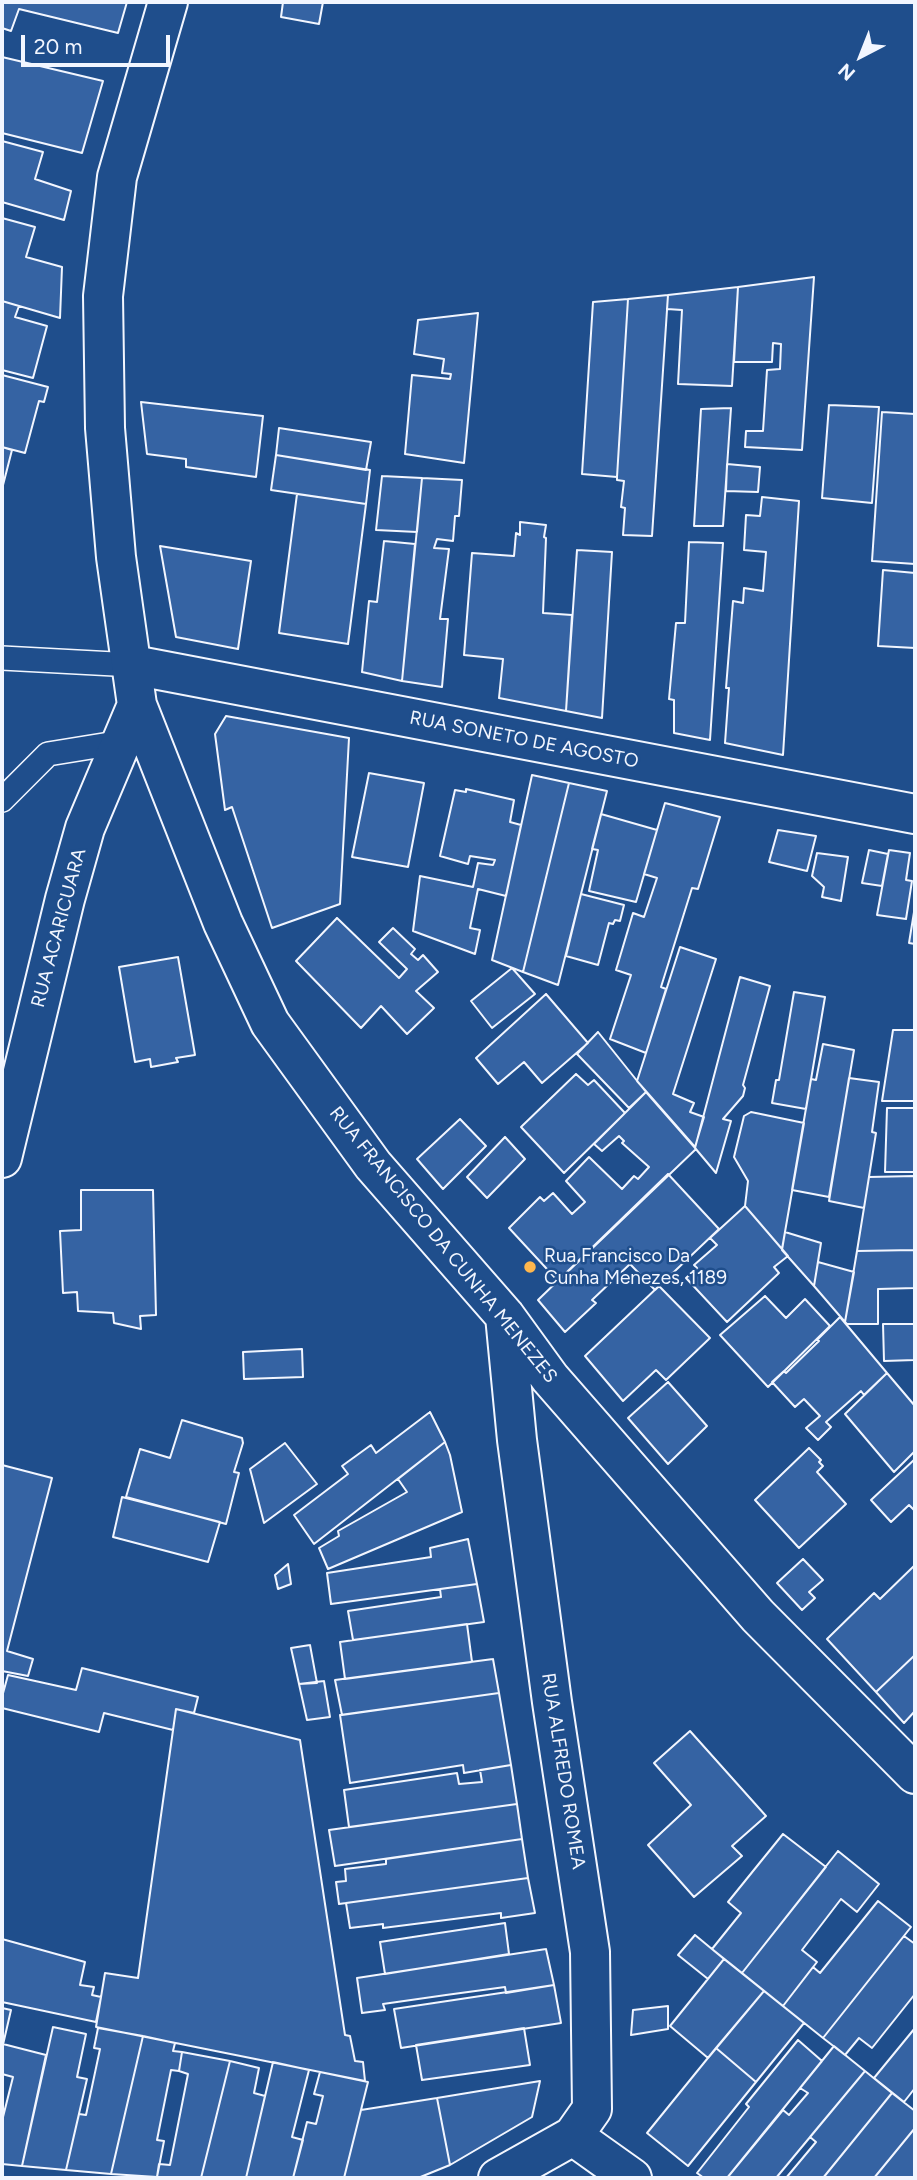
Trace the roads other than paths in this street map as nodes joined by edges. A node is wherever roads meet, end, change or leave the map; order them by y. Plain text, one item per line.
1 (168, 2) edge
2 (2, 658) edge
3 (132, 665) junction
4 (138, 705) junction
5 (122, 742) junction
6 (2, 800) edge
7 (915, 814) edge
8 (2, 1158) edge
9 (505, 1316) junction
10 (915, 1774) edge
11 (573, 2136) junction
12 (498, 2178) edge
13 (632, 2178) edge

1 - 3 street, RUA FRANCISCO DA CUNHA MENEZES
2 - 3 lane
3 - 4 street, RUA FRANCISCO DA CUNHA MENEZES
3 - 7 street, RUA SONETO DE AGOSTO
4 - 5 street, RUA ACARICUARA
4 - 9 street, RUA FRANCISCO DA CUNHA MENEZES
5 - 6 lane
5 - 8 street, RUA ACARICUARA
9 - 10 street, RUA FRANCISCO DA CUNHA MENEZES
9 - 11 street, RUA ALFREDO ROMEA
11 - 12 street, RUA ALFREDO ROMEA
11 - 13 street

